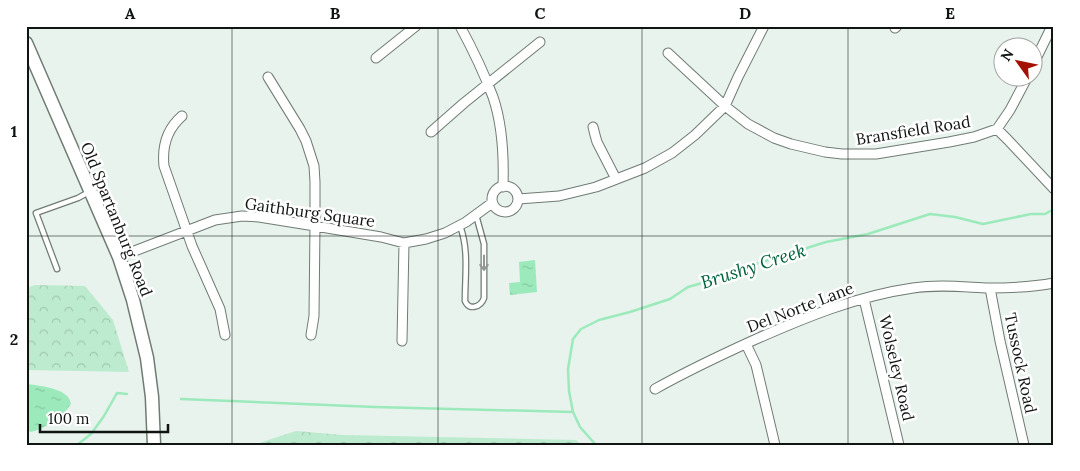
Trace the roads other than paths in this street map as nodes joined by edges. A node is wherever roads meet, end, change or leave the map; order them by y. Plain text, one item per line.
1 (416, 26) edge
2 (460, 26) edge
3 (764, 26) edge
4 (1052, 26) edge
5 (540, 42) dead end
6 (26, 43) edge
7 (1042, 46) edge
8 (668, 53) dead end
9 (376, 58) dead end
10 (268, 77) dead end
11 (488, 84) junction
12 (1022, 88) edge
13 (725, 106) junction
14 (182, 116) dead end
15 (593, 126) dead end
16 (997, 129) junction
17 (431, 132) dead end
18 (616, 179) junction
19 (503, 187) junction
20 (1054, 189) edge
21 (90, 191) junction
22 (518, 199) junction
23 (492, 203) junction
24 (476, 215) junction
25 (315, 226) junction
26 (460, 226) junction
27 (186, 230) junction
28 (404, 243) junction
29 (118, 257) junction
30 (58, 270) dead end
31 (1054, 282) edge
32 (990, 288) junction
33 (864, 298) junction
34 (225, 335) dead end
35 (311, 335) dead end
36 (402, 341) dead end
37 (746, 344) junction
38 (655, 388) dead end
39 (154, 445) edge
40 (776, 445) edge
41 (900, 445) edge
42 (1024, 445) edge

1 - 9 street
2 - 11 street
3 - 13 street
4 - 7 street
5 - 11 street
6 - 21 main road, Old Spartanburg Road
8 - 13 street, Bransfield Road
10 - 25 street
11 - 17 street
11 - 19 street
12 - 16 street
13 - 16 street, Bransfield Road
13 - 18 street
14 - 27 street
15 - 18 street
16 - 20 street
18 - 22 street
19 - 22 street
19 - 23 street
21 - 29 main road, Old Spartanburg Road
21 - 30 lane
22 - 23 street
23 - 24 street, Gaithburg Square
24 - 26 street, Gaithburg Square
24 -> 26 lane
25 - 27 street, Gaithburg Square
25 - 28 street, Gaithburg Square
25 - 35 street
26 - 28 street, Gaithburg Square
27 - 29 street, Gaithburg Square
27 - 34 street
28 - 36 street
29 - 39 main road, Old Spartanburg Road
31 - 32 street, Del Norte Lane
32 - 33 street, Del Norte Lane
32 - 42 street, Tussock Road
33 - 37 street, Del Norte Lane
33 - 41 street, Wolseley Road
37 - 38 street, Del Norte Lane
37 - 40 street

